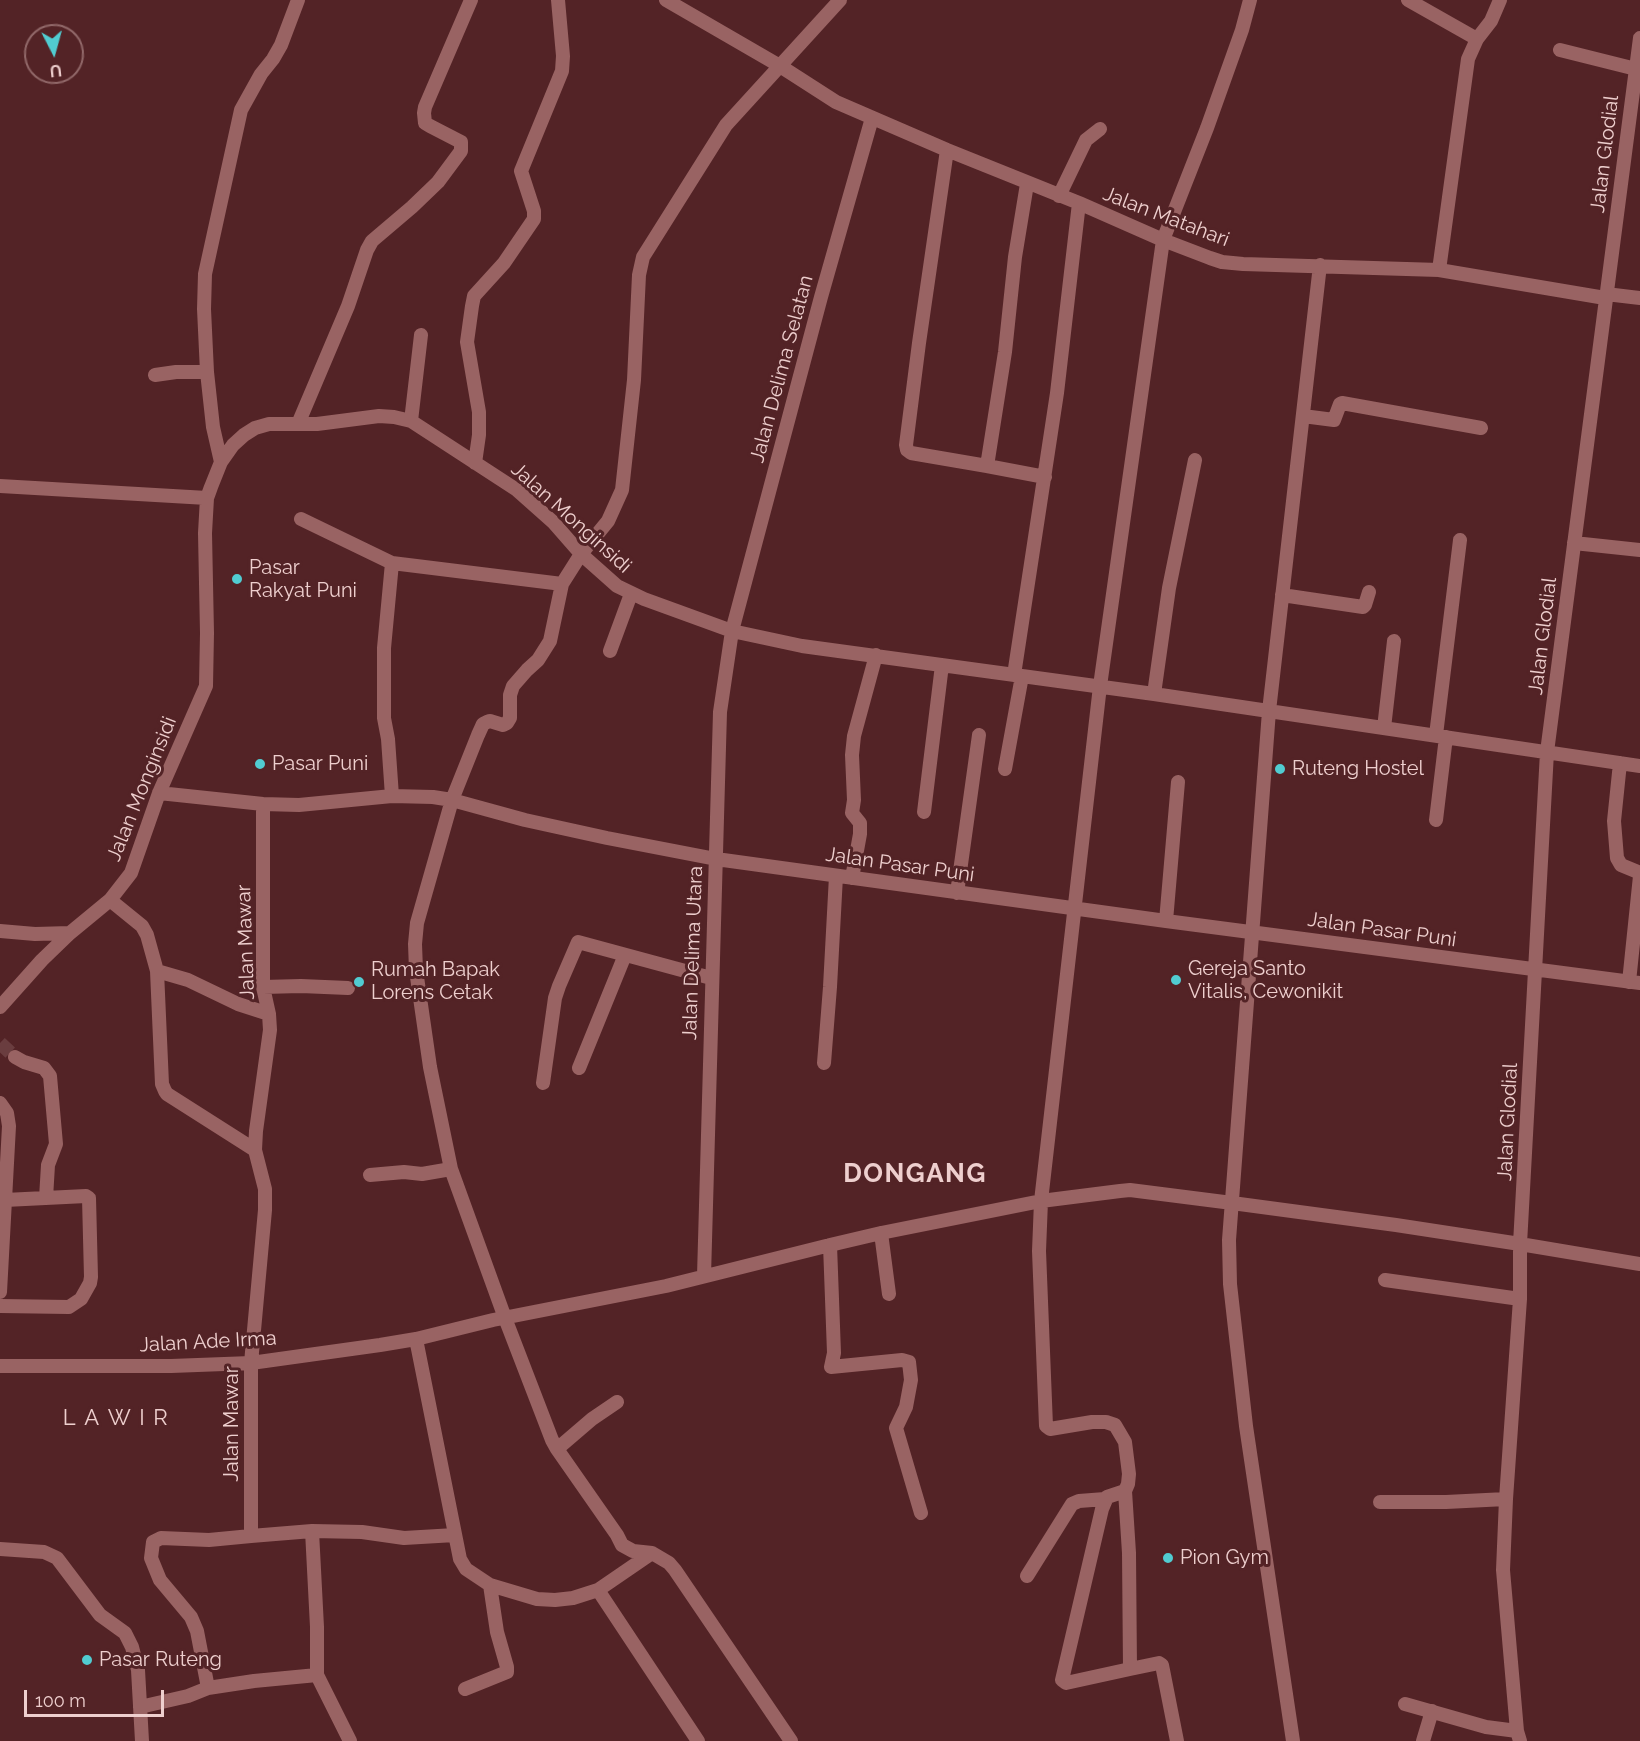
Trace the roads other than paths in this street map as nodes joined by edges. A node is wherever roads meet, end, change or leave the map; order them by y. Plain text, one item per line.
1 (298, 0) edge
2 (471, 0) edge
3 (558, 0) edge
4 (666, 0) edge
5 (840, 0) edge
6 (1250, 0) edge
7 (1408, 0) edge
8 (1500, 0) edge
9 (1640, 38) edge
10 (1477, 39) junction
11 (1560, 50) dead end
12 (780, 66) junction
13 (1636, 69) junction
14 (872, 118) junction
15 (1100, 129) dead end
16 (947, 150) junction
17 (1027, 183) junction
18 (1059, 196) junction
19 (1079, 203) junction
20 (1163, 240) junction
21 (1320, 265) junction
22 (1439, 270) junction
23 (1606, 296) junction
24 (1640, 298) edge
25 (421, 334) dead end
26 (207, 372) junction
27 (155, 375) dead end
28 (1303, 416) junction
29 (411, 421) junction
30 (298, 424) junction
31 (1481, 428) dead end
32 (1195, 460) dead end
33 (220, 462) junction
34 (475, 463) junction
35 (987, 466) junction
36 (1045, 477) junction
37 (0, 486) edge
38 (207, 498) junction
39 (301, 519) dead end
40 (1460, 540) dead end
41 (1575, 543) junction
42 (1640, 550) edge
43 (581, 554) junction
44 (392, 562) junction
45 (562, 584) junction
46 (1369, 592) dead end
47 (631, 594) junction
48 (1282, 595) junction
49 (732, 632) junction
50 (1394, 641) dead end
51 (610, 651) dead end
52 (876, 655) junction
53 (942, 666) junction
54 (1018, 676) junction
55 (1101, 687) junction
56 (1154, 694) junction
57 (1269, 711) junction
58 (1384, 728) junction
59 (979, 735) dead end
60 (1441, 736) junction
61 (1547, 752) junction
62 (1620, 763) junction
63 (1640, 766) edge
64 (1005, 769) dead end
65 (1178, 782) dead end
66 (159, 793) junction
67 (392, 796) junction
68 (452, 800) junction
69 (263, 804) junction
70 (924, 812) dead end
71 (1436, 820) dead end
72 (716, 859) junction
73 (836, 876) junction
74 (1640, 876) edge
75 (852, 878) junction
76 (957, 893) junction
77 (111, 900) junction
78 (1076, 908) junction
79 (1166, 921) junction
80 (0, 931) edge
81 (1252, 932) junction
82 (70, 933) junction
83 (35, 934) junction
84 (625, 955) junction
85 (42, 960) junction
86 (157, 971) junction
87 (1536, 971) junction
88 (711, 978) junction
89 (1634, 983) edge
90 (263, 987) junction
91 (348, 988) dead end
92 (0, 1007) edge
93 (269, 1014) junction
94 (15, 1057) tunnel mouth
95 (824, 1063) dead end
96 (579, 1068) dead end
97 (543, 1083) dead end
98 (0, 1103) edge
99 (255, 1150) junction
100 (452, 1169) junction
101 (370, 1175) dead end
102 (46, 1198) junction
103 (5, 1200) junction
104 (1041, 1201) junction
105 (1232, 1203) junction
106 (881, 1233) junction
107 (1520, 1244) junction
108 (830, 1245) junction
109 (1640, 1264) edge
110 (704, 1276) junction
111 (1385, 1280) dead end
112 (0, 1292) edge
113 (889, 1294) dead end
114 (1520, 1299) junction
115 (0, 1306) edge
116 (505, 1318) junction
117 (416, 1339) junction
118 (251, 1363) junction
119 (0, 1366) edge
120 (617, 1402) dead end
121 (557, 1449) junction
122 (1125, 1491) junction
123 (1105, 1499) junction
124 (1506, 1499) junction
125 (1380, 1502) dead end
126 (921, 1514) dead end
127 (312, 1531) junction
128 (455, 1535) junction
129 (250, 1536) junction
130 (0, 1549) edge
131 (652, 1553) junction
132 (1027, 1576) dead end
133 (490, 1585) junction
134 (598, 1590) junction
135 (1130, 1669) junction
136 (317, 1676) junction
137 (208, 1688) junction
138 (465, 1689) dead end
139 (1406, 1704) dead end
140 (140, 1707) junction
141 (1432, 1711) junction
142 (1519, 1736) edge
143 (142, 1741) edge
144 (350, 1741) edge
145 (698, 1741) edge
146 (791, 1741) edge
147 (1177, 1741) edge
148 (1293, 1741) edge
149 (1424, 1741) edge

1 - 26 street
2 - 30 street
3 - 34 street
4 - 12 street, Jalan Matahari
5 - 12 street
6 - 20 street
7 - 10 street
8 - 10 street
9 - 13 street, Jalan Glodial
10 - 22 street
11 - 13 street
12 - 14 street, Jalan Matahari
12 - 43 street
13 - 23 street, Jalan Glodial
14 - 16 street, Jalan Matahari
14 - 49 street, Jalan Delima Selatan
15 - 18 street
16 - 17 street, Jalan Matahari
16 - 35 street
17 - 18 street, Jalan Matahari
17 - 35 street
18 - 19 street, Jalan Matahari
19 - 20 street, Jalan Matahari
19 - 36 street
20 - 21 street, Jalan Matahari
20 - 55 street
21 - 22 street, Jalan Matahari
21 - 28 street
22 - 23 street, Jalan Matahari
23 - 24 street, Jalan Matahari
23 - 41 street, Jalan Glodial
25 - 29 street
26 - 27 street
26 - 33 street
28 - 31 street
28 - 48 street
29 - 30 street, Jalan Monginsidi
29 - 34 street, Jalan Monginsidi
30 - 33 street, Jalan Monginsidi
32 - 56 street
33 - 38 street, Jalan Monginsidi
34 - 43 street, Jalan Monginsidi
35 - 36 street
36 - 54 street
37 - 38 street
38 - 66 street, Jalan Monginsidi
39 - 44 street
40 - 60 street
41 - 42 street
41 - 61 street, Jalan Glodial
43 - 45 street
43 - 47 street, Jalan Monginsidi
44 - 45 street
44 - 67 street
45 - 68 street
46 - 48 street
47 - 49 street, Jalan Monginsidi
47 - 51 street
48 - 57 street
49 - 52 street, Jalan Monginsidi
49 - 72 street, Jalan Delima Utara
50 - 58 street
52 - 53 street, Jalan Monginsidi
52 - 75 street
53 - 54 street, Jalan Monginsidi
53 - 70 street
54 - 55 street, Jalan Monginsidi
54 - 64 street
55 - 56 street, Jalan Monginsidi
55 - 78 street
56 - 57 street, Jalan Monginsidi
57 - 58 street, Jalan Monginsidi
57 - 81 street
58 - 60 street, Jalan Monginsidi
59 - 76 street
60 - 61 street, Jalan Monginsidi
60 - 71 street
61 - 62 street, Jalan Monginsidi
61 - 87 street, Jalan Glodial
62 - 63 street, Jalan Monginsidi
62 - 74 street
65 - 79 street
66 - 69 street, Jalan Pasar Puni
66 - 77 street, Jalan Monginsidi
67 - 68 street, Jalan Pasar Puni
67 - 69 street, Jalan Pasar Puni
68 - 72 street, Jalan Pasar Puni
68 - 100 street
69 - 90 street, Jalan Mawar
72 - 73 street, Jalan Pasar Puni
72 - 88 street, Jalan Delima Utara
73 - 75 street, Jalan Pasar Puni
73 - 95 street
74 - 89 street
75 - 76 street, Jalan Pasar Puni
76 - 78 street, Jalan Pasar Puni
77 - 82 street, Jalan Monginsidi
77 - 86 street
78 - 79 street, Jalan Pasar Puni
78 - 104 street
79 - 81 street, Jalan Pasar Puni
80 - 83 street
81 - 87 street, Jalan Pasar Puni
81 - 105 street
82 - 83 street
82 - 85 street, Jalan Monginsidi
83 - 85 street
84 - 88 street
84 - 96 street
84 - 97 street
85 - 92 street, Jalan Monginsidi
86 - 93 street
86 - 99 street
87 - 89 street, Jalan Pasar Puni
87 - 107 street, Jalan Glodial
88 - 110 street, Jalan Delima Utara
90 - 91 street
90 - 93 street, Jalan Mawar
93 - 99 street, Jalan Mawar
94 - 102 street
98 - 103 street
99 - 118 street, Jalan Mawar
100 - 101 street
100 - 116 street
102 - 103 street
102 - 115 street
103 - 112 street
104 - 105 street, Jalan Ade Irma
104 - 106 street, Jalan Ade Irma
104 - 122 street
105 - 107 street, Jalan Ade Irma
105 - 148 street
106 - 108 street, Jalan Ade Irma
106 - 113 street
107 - 109 street, Jalan Ade Irma
107 - 114 street, Jalan Glodial
108 - 110 street, Jalan Ade Irma
108 - 126 street
110 - 116 street, Jalan Ade Irma
111 - 114 street
114 - 124 street, Jalan Glodial
116 - 117 street, Jalan Ade Irma
116 - 121 street
117 - 118 street, Jalan Ade Irma
117 - 128 street
118 - 119 street, Jalan Ade Irma
118 - 129 street, Jalan Mawar
120 - 121 street
121 - 131 street
122 - 123 street
122 - 135 street
123 - 132 street
123 - 135 street
124 - 125 street
124 - 142 street, Jalan Glodial
127 - 128 street
127 - 129 street
127 - 136 street
128 - 133 street
129 - 137 street
130 - 140 street
131 - 134 street
131 - 146 street
133 - 134 street
133 - 138 street
134 - 145 street
135 - 147 street
136 - 137 street
136 - 144 street
137 - 140 street
139 - 141 street
140 - 143 street
141 - 142 street
141 - 149 street

